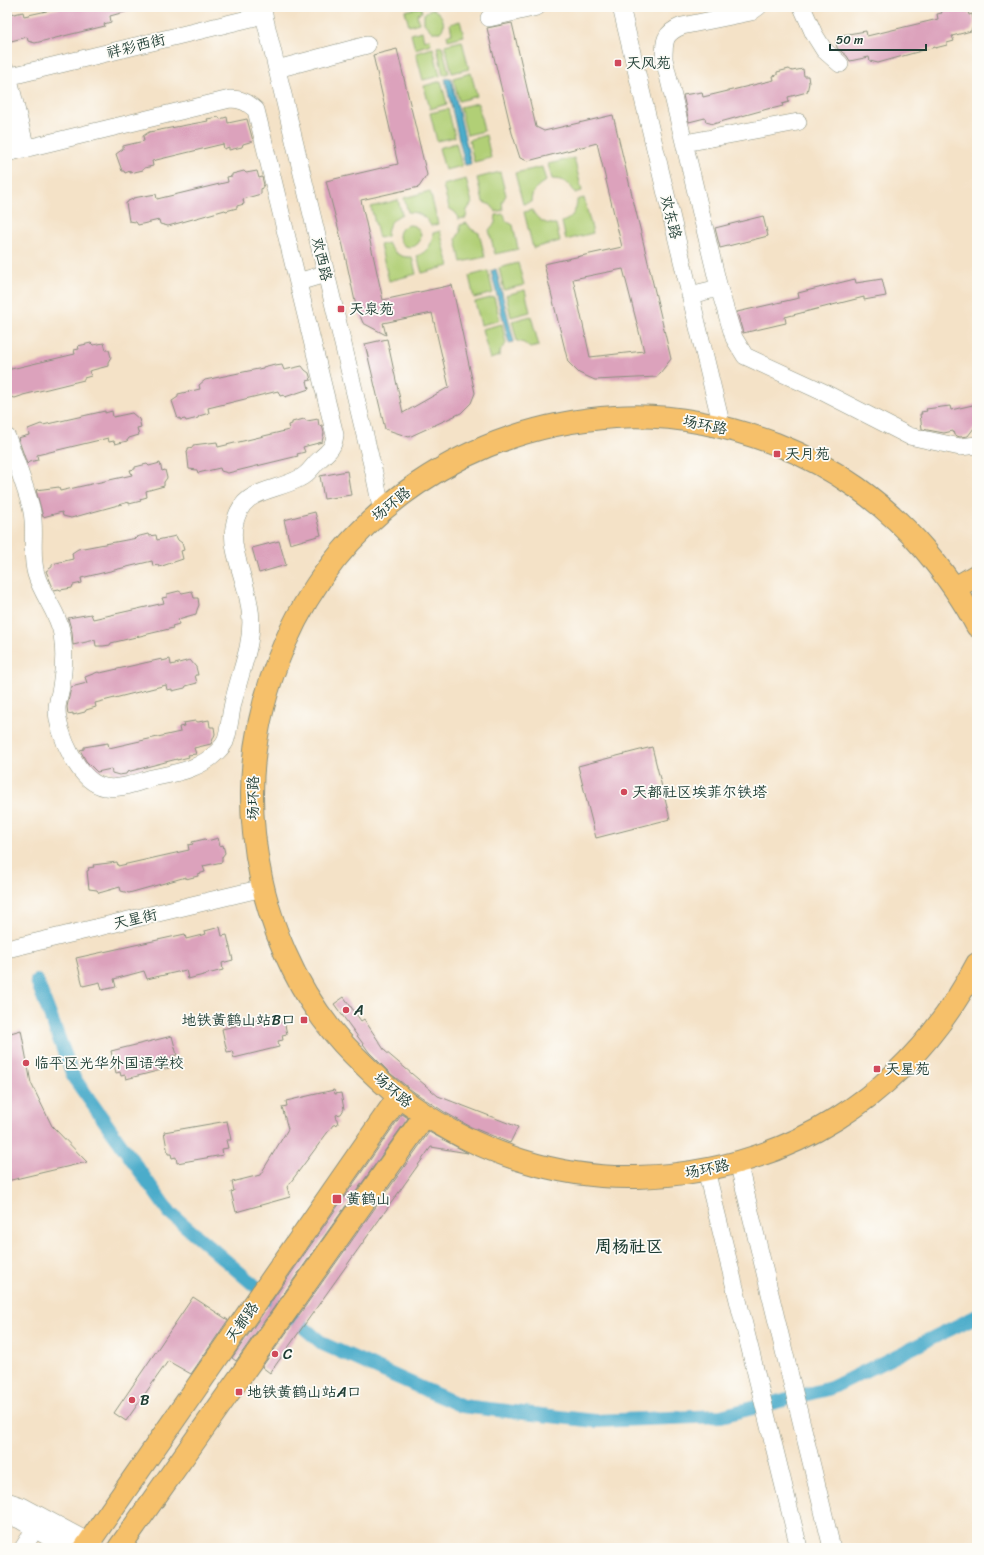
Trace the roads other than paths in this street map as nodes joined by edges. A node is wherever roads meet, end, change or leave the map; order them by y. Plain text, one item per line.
1 (537, 7) edge
2 (621, 7) edge
3 (758, 7) edge
4 (802, 7) edge
5 (263, 11) edge
6 (489, 18) dead end
7 (367, 45) dead end
8 (840, 64) dead end
9 (277, 69) junction
10 (7, 75) edge
11 (798, 122) dead end
12 (7, 129) edge
13 (684, 143) junction
14 (15, 151) edge
15 (325, 274) junction
16 (298, 282) junction
17 (719, 288) junction
18 (690, 295) junction
19 (722, 427) junction
20 (7, 437) edge
21 (977, 445) edge
22 (382, 512) junction
23 (977, 575) edge
24 (954, 588) junction
25 (975, 618) edge
26 (263, 888) junction
27 (7, 949) edge
28 (977, 964) edge
29 (398, 1096) junction
30 (425, 1115) junction
31 (738, 1162) junction
32 (706, 1170) junction
33 (7, 1501) edge
34 (7, 1515) edge
35 (35, 1529) junction
36 (90, 1546) edge
37 (23, 1548) edge
38 (66, 1548) edge
39 (119, 1548) edge
40 (799, 1548) edge
41 (832, 1548) edge

1 - 6 street
2 - 18 street, 欢东路
3 - 13 street
4 - 8 street
5 - 9 street, 欢西路
5 - 10 street, 祥彩西街
7 - 9 street
9 - 15 street, 欢西路
10 - 14 street
11 - 13 street
12 - 14 street
13 - 17 street
14 - 16 street
15 - 16 street
15 - 22 street, 欢西路
16 - 20 street
17 - 18 street
17 - 21 street
18 - 19 street, 欢东路
19 - 22 main road, 场环路
19 - 24 main road, 场环路
22 - 26 main road, 场环路
23 - 24 main road
24 - 25 main road, 场环路
26 - 27 street, 天星街
26 - 29 main road, 场环路
28 - 31 main road, 场环路
29 - 30 main road, 场环路
29 - 36 main road, 天都路
30 - 32 main road, 场环路
30 - 39 main road, 天都路
31 - 32 main road, 场环路
31 - 41 street
32 - 40 street
33 - 36 street
34 - 35 street
35 - 37 street
35 - 38 street

